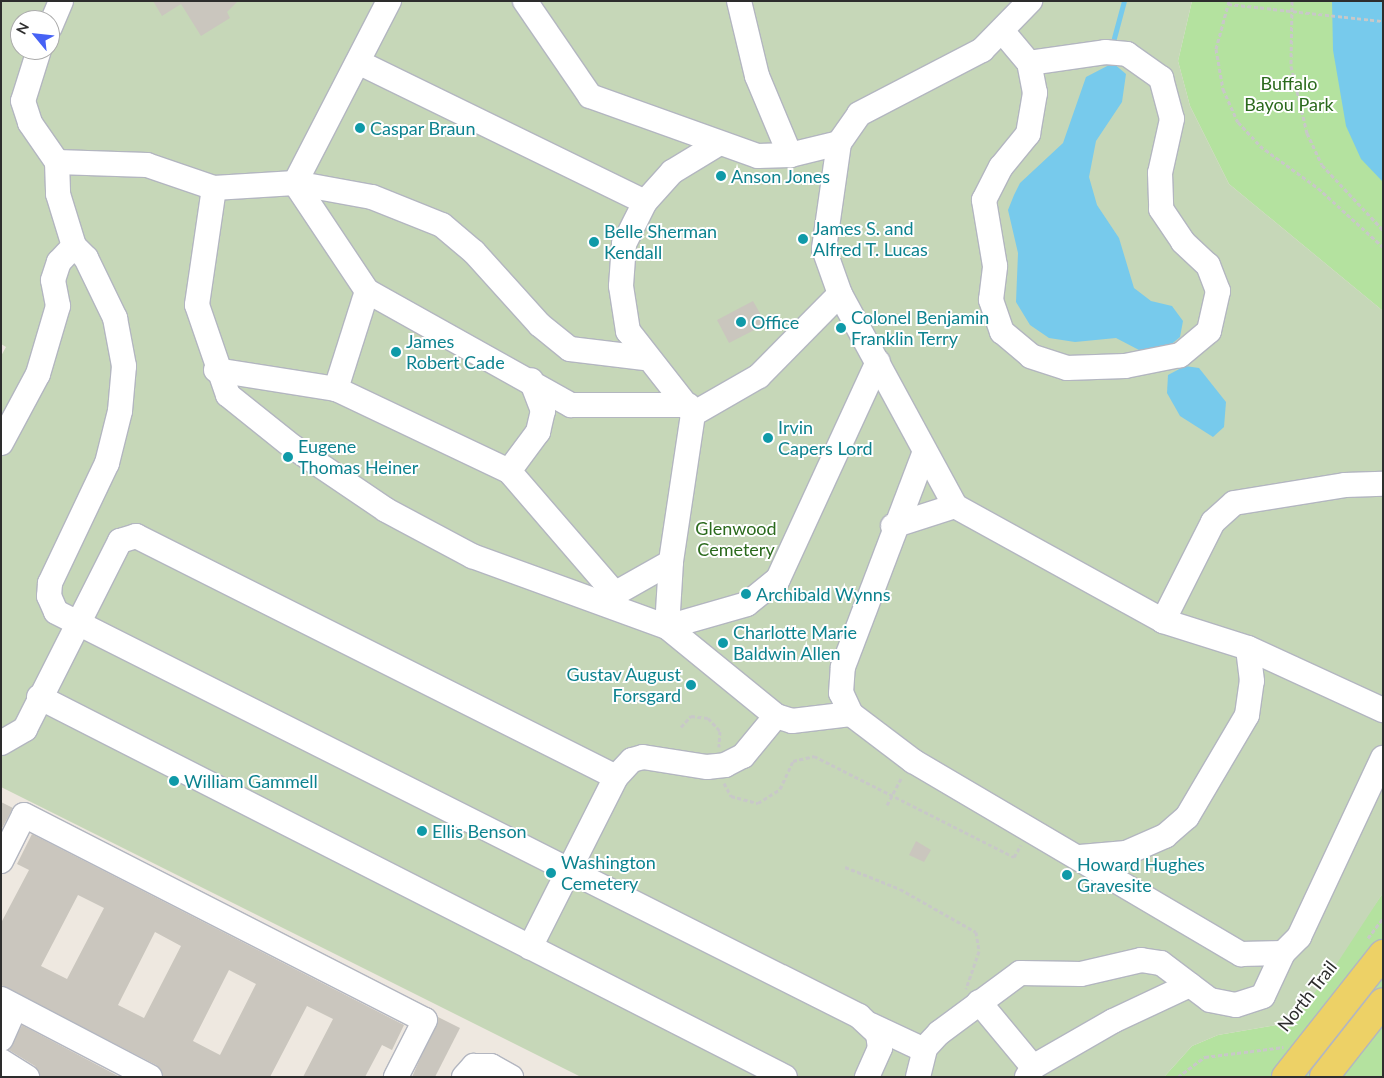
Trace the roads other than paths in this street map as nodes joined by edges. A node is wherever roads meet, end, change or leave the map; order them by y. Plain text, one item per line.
1 (389, 1) edge
2 (525, 1) edge
3 (739, 1) edge
4 (1030, 1) edge
5 (1003, 32) junction
6 (37, 60) edge
7 (360, 63) junction
8 (1029, 63) junction
9 (839, 143) junction
10 (718, 144) junction
11 (790, 156) junction
12 (57, 162) junction
13 (295, 182) junction
14 (214, 188) junction
15 (645, 202) junction
16 (74, 246) junction
17 (367, 291) junction
18 (840, 294) junction
19 (644, 358) junction
20 (878, 362) junction
21 (216, 370) junction
22 (531, 380) junction
23 (336, 389) junction
24 (571, 405) junction
25 (690, 410) junction
26 (538, 432) junction
27 (1, 443) edge
28 (924, 454) junction
29 (509, 471) junction
30 (1383, 484) edge
31 (955, 506) junction
32 (893, 526) junction
33 (671, 562) junction
34 (609, 599) junction
35 (1163, 621) junction
36 (76, 624) junction
37 (667, 627) junction
38 (1248, 648) junction
39 (40, 697) junction
40 (1383, 710) edge
41 (851, 714) junction
42 (776, 716) junction
43 (1, 743) edge
44 (1383, 758) edge
45 (616, 777) junction
46 (1080, 857) junction
47 (1, 861) edge
48 (569, 870) junction
49 (530, 947) junction
50 (1374, 948) edge
51 (1283, 953) junction
52 (1190, 985) junction
53 (1383, 1002) edge
54 (8, 1003) edge
55 (975, 1005) junction
56 (871, 1024) junction
57 (1, 1039) edge
58 (924, 1050) junction
59 (1, 1061) edge
60 (1030, 1072) edge
61 (27, 1077) edge
62 (150, 1077) edge
63 (396, 1077) edge
64 (464, 1077) edge
65 (511, 1077) edge
66 (785, 1077) edge
67 (867, 1077) edge
68 (918, 1077) edge
69 (1286, 1077) edge
70 (1324, 1077) edge

1 - 7 lane
2 - 10 lane
3 - 11 lane
4 - 5 lane
5 - 8 lane
5 - 9 lane
6 - 12 lane
7 - 13 lane
7 - 15 lane
8 - 8 lane
9 - 11 lane
9 - 18 lane
10 - 11 lane
10 - 15 lane
12 - 14 lane
12 - 16 lane
13 - 14 lane
13 - 17 lane
13 - 19 lane
14 - 21 lane
15 - 19 lane
16 - 27 lane
16 - 36 lane
17 - 22 lane
17 - 23 lane
18 - 20 lane
18 - 25 lane
19 - 25 lane
20 - 28 lane
20 - 37 lane
21 - 23 lane
21 - 34 lane
22 - 24 lane
22 - 26 lane
23 - 29 lane
24 - 25 lane
24 - 26 lane
25 - 33 lane
26 - 29 lane
28 - 31 lane
28 - 32 lane
29 - 34 lane
30 - 35 lane
31 - 32 lane
31 - 35 lane
32 - 41 lane
33 - 34 lane
33 - 37 lane
34 - 37 lane
35 - 38 lane
36 - 39 lane
36 - 45 lane
36 - 48 lane
37 - 42 lane
38 - 40 lane
38 - 46 lane
39 - 43 lane
39 - 49 lane
41 - 42 lane
41 - 46 lane
42 - 45 lane
44 - 51 lane
45 - 48 lane
46 - 51 lane
47 - 63 lane
48 - 49 lane
48 - 56 lane
49 - 66 lane
50 - 69 main road
51 - 52 lane
52 - 55 lane
52 - 60 lane
53 - 70 main road
54 - 57 lane
54 - 62 lane
55 - 58 lane
55 - 60 lane
56 - 58 lane
56 - 67 lane
58 - 68 lane
59 - 61 lane
64 - 65 lane

